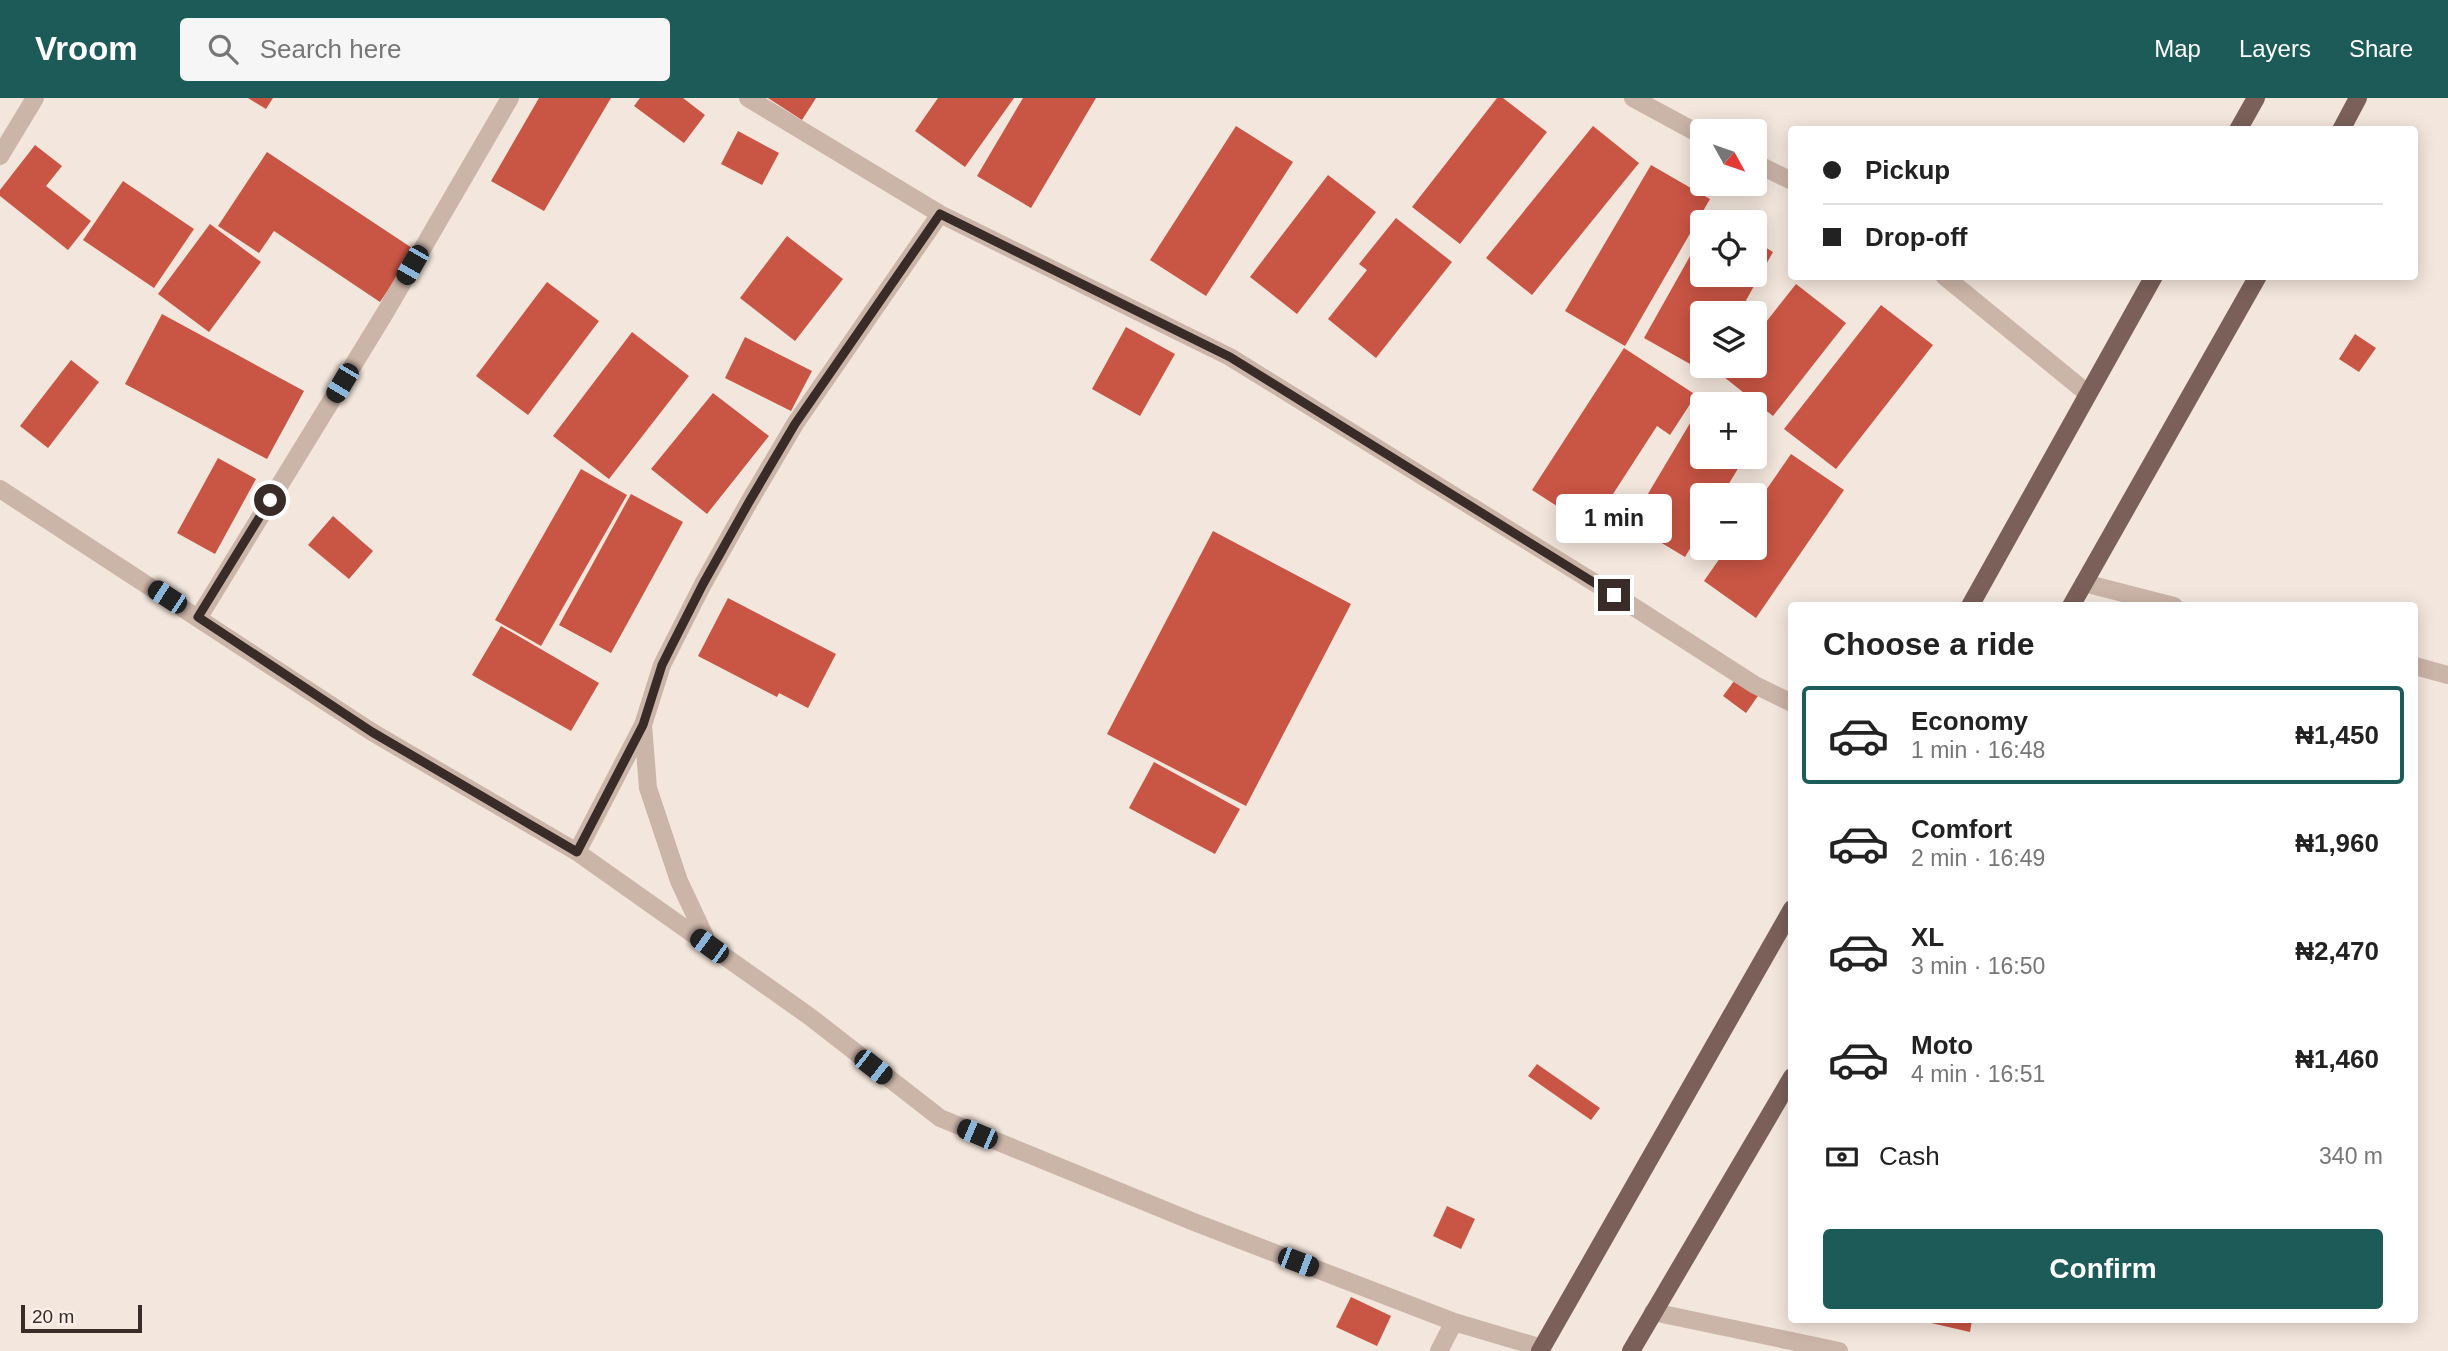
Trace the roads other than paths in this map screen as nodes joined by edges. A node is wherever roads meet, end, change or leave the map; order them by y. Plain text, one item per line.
1 (35, 98) edge
2 (510, 98) edge
3 (748, 98) edge
4 (1633, 98) edge
5 (2256, 98) edge
6 (2358, 98) edge
7 (2240, 126) edge
8 (2343, 126) edge
9 (1690, 129) edge
10 (0, 156) edge
11 (1768, 169) edge
12 (1788, 179) edge
13 (940, 214) junction
14 (1949, 280) edge
15 (2152, 280) edge
16 (2256, 280) edge
17 (2087, 393) junction
18 (0, 489) edge
19 (2084, 583) junction
20 (1972, 602) edge
21 (2073, 602) edge
22 (2158, 602) edge
23 (198, 617) junction
24 (2418, 667) edge
25 (2448, 675) edge
26 (1788, 701) edge
27 (643, 725) junction
28 (577, 852) junction
29 (1788, 916) edge
30 (709, 946) junction
31 (1788, 1084) edge
32 (1653, 1312) junction
33 (1454, 1322) junction
34 (1541, 1350) edge
35 (1439, 1351) edge
36 (1631, 1351) edge
37 (1839, 1351) edge

1 - 10 street
2 - 23 street
3 - 13 street
4 - 9 street
5 - 7 main road
6 - 8 main road
11 - 12 street
13 - 26 street
13 - 27 street
14 - 17 street
15 - 17 main road
16 - 19 main road
17 - 20 main road
18 - 23 street
19 - 21 main road
19 - 22 street
23 - 28 street
24 - 25 street
27 - 28 street
27 - 30 street
28 - 30 street
29 - 34 main road
30 - 33 street
31 - 32 main road
32 - 36 main road
32 - 37 street
33 - 34 street
33 - 35 street

